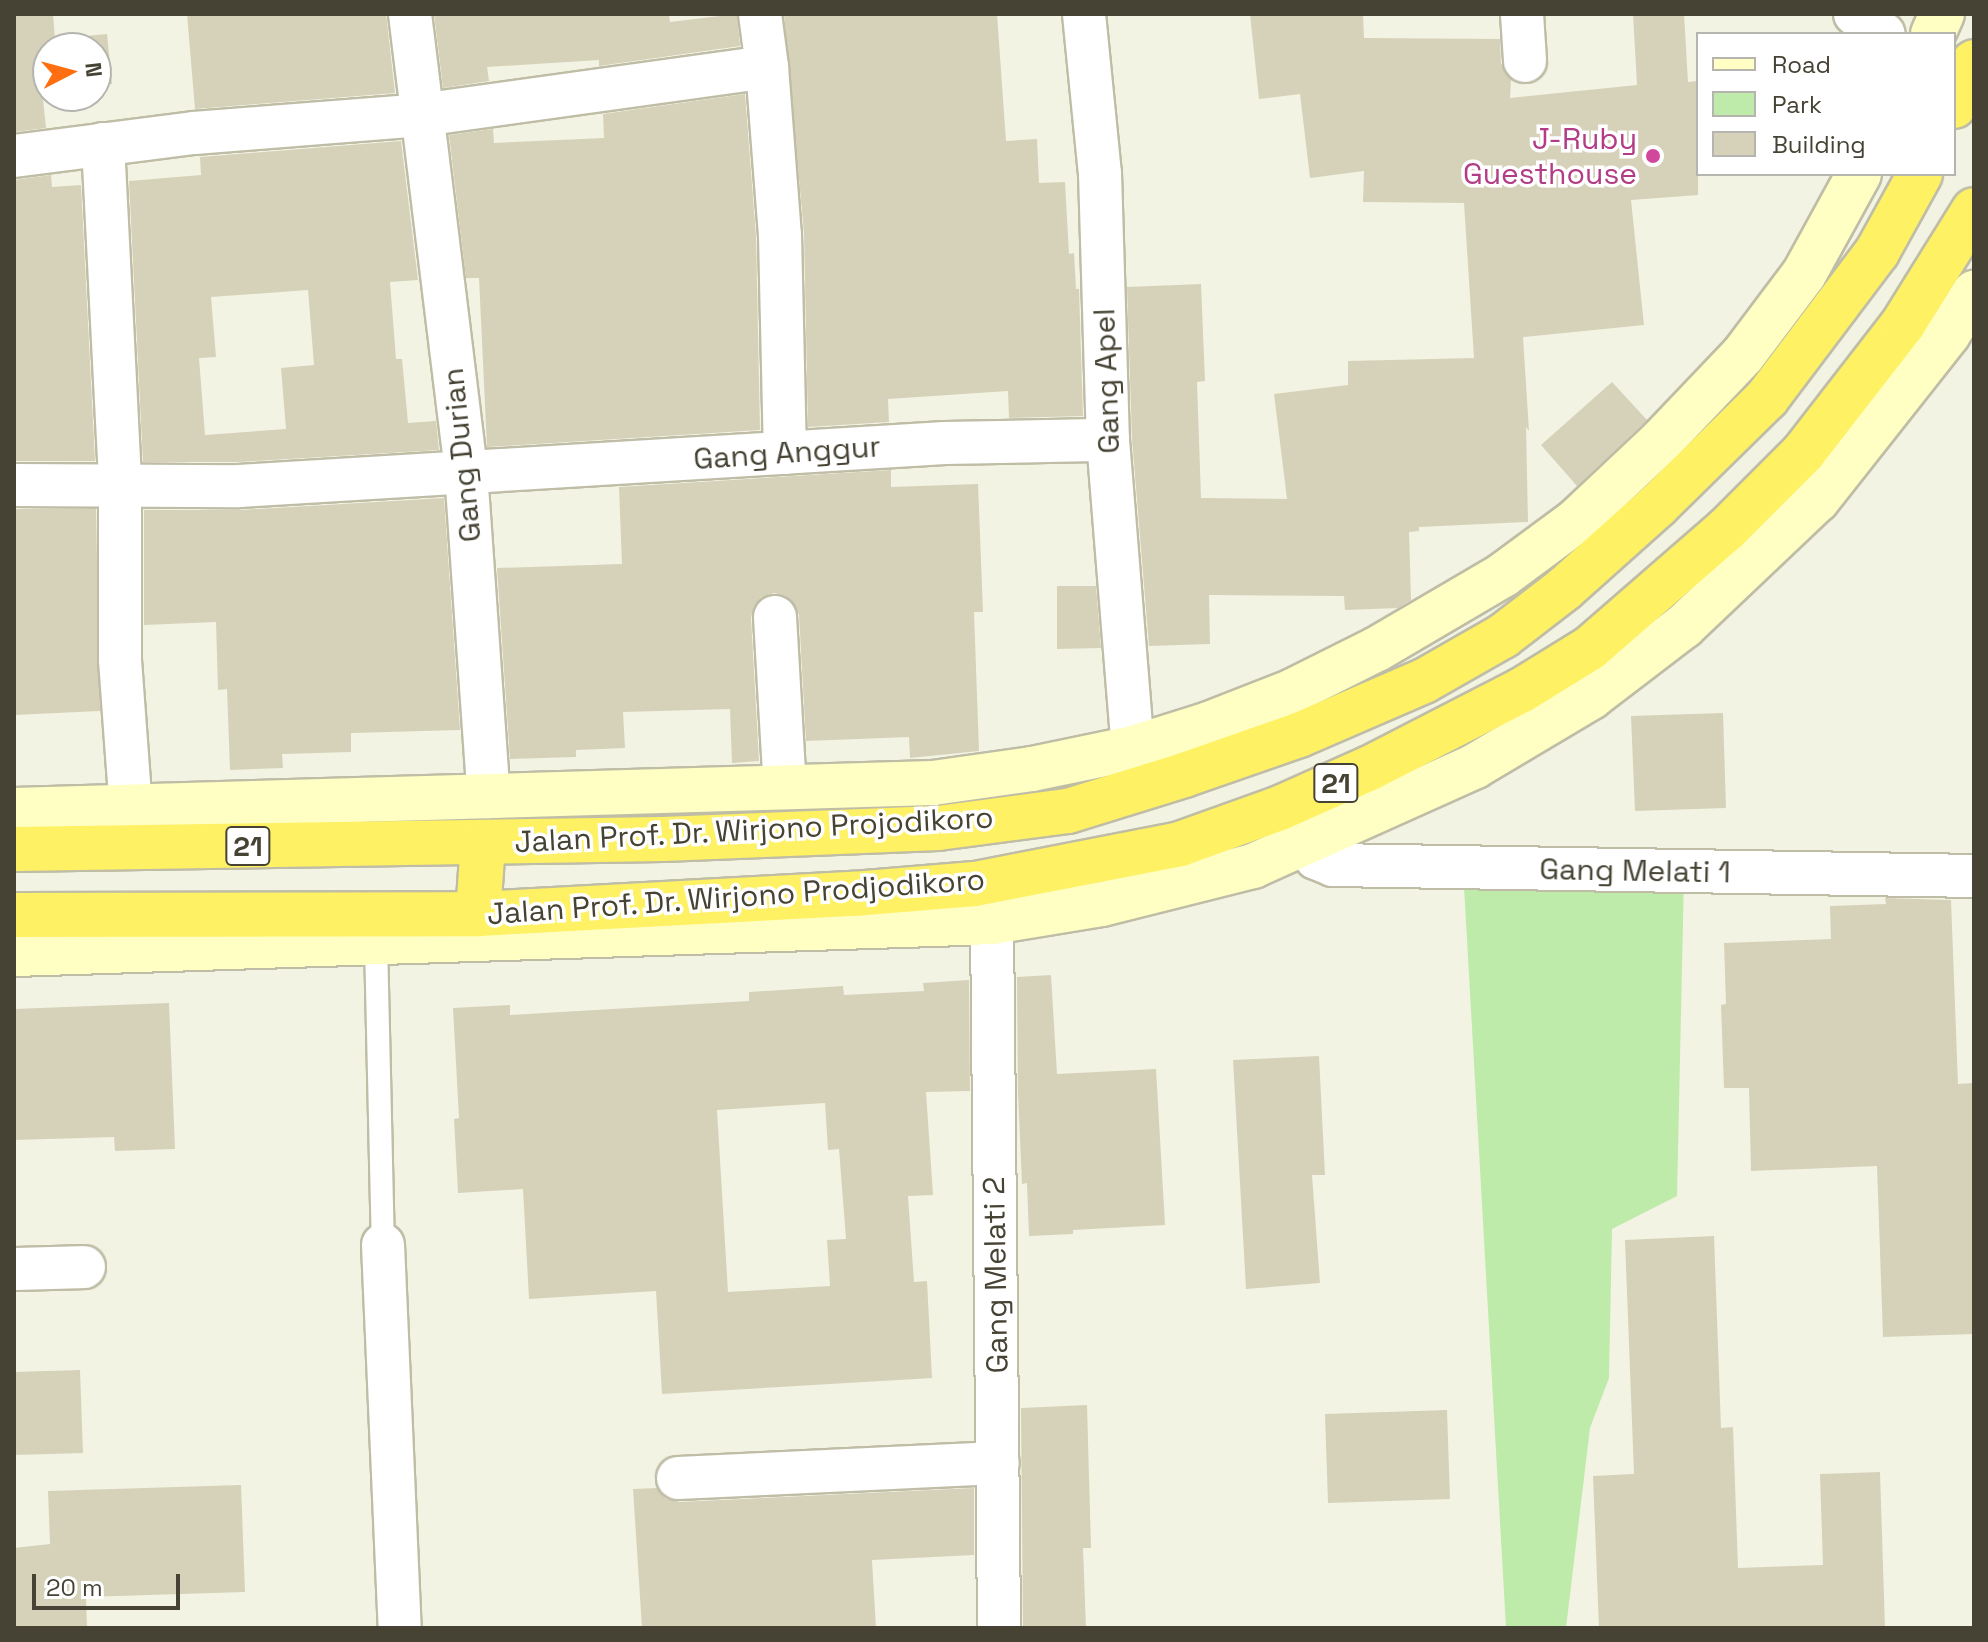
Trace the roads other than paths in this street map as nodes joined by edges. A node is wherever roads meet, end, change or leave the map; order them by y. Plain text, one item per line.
1 (410, 14) edge
2 (760, 14) edge
3 (1084, 14) edge
4 (1522, 14) edge
5 (1855, 14) edge
6 (1881, 32) edge
7 (1525, 61) dead end
8 (1974, 62) edge
9 (767, 67) junction
10 (1956, 102) edge
11 (421, 115) junction
12 (103, 144) junction
13 (14, 156) edge
14 (1858, 176) edge
15 (1919, 176) edge
16 (1974, 210) edge
17 (1974, 293) edge
18 (1108, 440) junction
19 (785, 453) junction
20 (466, 472) junction
21 (14, 485) edge
22 (120, 485) junction
23 (775, 617) dead end
24 (1133, 748) junction
25 (785, 788) junction
26 (489, 797) junction
27 (131, 809) junction
28 (14, 810) edge
29 (1306, 842) junction
30 (483, 843) junction
31 (14, 849) edge
32 (1974, 876) edge
33 (478, 914) junction
34 (14, 915) edge
35 (992, 922) junction
36 (376, 942) junction
37 (14, 954) edge
38 (383, 1245) joint
39 (84, 1267) dead end
40 (14, 1269) edge
41 (998, 1463) junction
42 (678, 1478) dead end
43 (400, 1628) edge
44 (999, 1628) edge

1 - 11 street, Gang Durian
2 - 9 street
3 - 18 street, Gang Apel
4 - 7 street
5 - 6 street
8 - 10 highway
9 - 11 street
9 - 19 street
11 - 12 street
11 - 20 street, Gang Durian
12 - 13 street
12 - 22 street
14 - 24 street
15 - 30 highway, Jalan Prof. Dr. Wirjono Projodikoro / 21
16 - 33 highway, Jalan Prof. Dr. Wirjono Prodjodikoro / 21
17 - 29 street
18 - 19 street, Gang Anggur
18 - 24 street, Gang Apel
19 - 20 street, Gang Anggur
20 - 22 street, Gang Anggur
20 - 26 street, Gang Durian
21 - 22 street, Gang Anggur
22 - 27 street
23 - 25 street
24 - 25 street
25 - 26 street
26 - 27 street
27 - 28 street
29 - 32 street, Gang Melati 1
29 - 35 street
30 - 31 highway, Jalan Prof. Dr. Wirjono Projodikoro / 21
30 - 33 highway
33 - 34 highway, Jalan Prof. Dr. Wirjono Prodjodikoro / 21
35 - 36 street
35 - 41 street, Gang Melati 2
36 - 37 street
36 - 38 lane
38 - 43 street
39 - 40 street
41 - 42 street
41 - 44 street, Gang Melati 2

